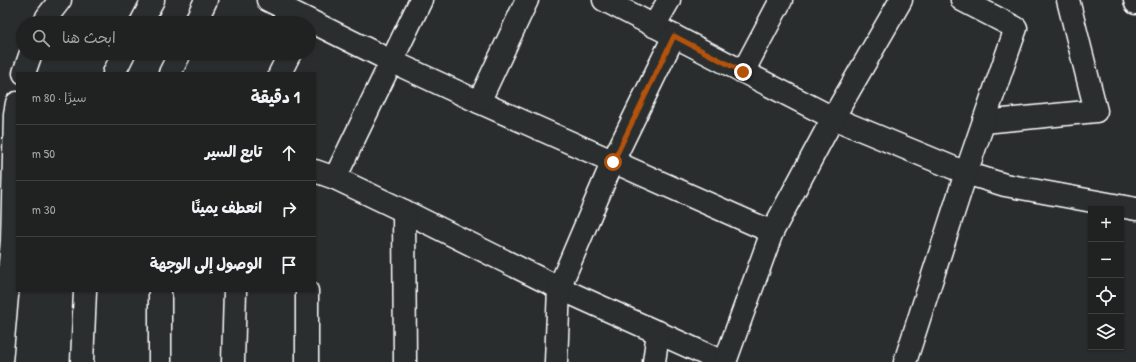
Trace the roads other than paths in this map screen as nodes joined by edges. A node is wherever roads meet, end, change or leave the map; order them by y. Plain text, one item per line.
1 (60, 0) edge
2 (153, 0) edge
3 (206, 0) edge
4 (268, 0) edge
5 (421, 0) edge
6 (526, 0) edge
7 (604, 0) edge
8 (668, 0) edge
9 (781, 0) edge
10 (901, 0) edge
11 (962, 0) edge
12 (1068, 0) edge
13 (1135, 0) edge
14 (1136, 4) edge
15 (48, 16) edge
16 (145, 16) edge
17 (198, 16) edge
18 (297, 16) edge
19 (316, 26) edge
20 (654, 26) junction
21 (674, 36) junction
22 (29, 60) edge
23 (176, 60) edge
24 (286, 60) edge
25 (391, 61) junction
26 (24, 72) edge
27 (170, 72) edge
28 (280, 72) edge
29 (743, 72) junction
30 (479, 102) junction
31 (16, 108) edge
32 (833, 118) junction
33 (984, 122) junction
34 (613, 162) junction
35 (966, 173) junction
36 (325, 175) edge
37 (1136, 209) edge
38 (404, 211) junction
39 (772, 232) junction
40 (6, 241) edge
41 (559, 288) junction
42 (85, 292) edge
43 (160, 292) edge
44 (235, 292) edge
45 (307, 292) edge
46 (658, 332) junction
47 (1, 362) edge
48 (82, 362) edge
49 (160, 362) edge
50 (233, 362) edge
51 (307, 362) edge
52 (405, 362) edge
53 (556, 362) edge
54 (654, 362) edge
55 (724, 362) edge
56 (905, 362) edge

1 - 15 street
2 - 16 street
3 - 17 street
4 - 18 street
5 - 25 street
6 - 30 street
7 - 20 street
8 - 20 street
9 - 29 street
10 - 32 street
11 - 33 street
12 - 33 street
13 - 14 street
19 - 25 street
20 - 21 street
21 - 29 street
21 - 34 street
22 - 26 street
23 - 27 street
24 - 28 street
25 - 30 street
25 - 36 street
29 - 32 street
30 - 34 street
31 - 40 street
32 - 35 street
32 - 39 street
33 - 35 street
34 - 39 street
34 - 41 street
35 - 37 street
35 - 56 street
36 - 38 street
38 - 41 street
38 - 52 street
39 - 55 street
40 - 47 street
41 - 46 street
41 - 53 street
42 - 48 street
43 - 49 street
44 - 50 street
45 - 51 street
46 - 54 street
46 - 55 street

